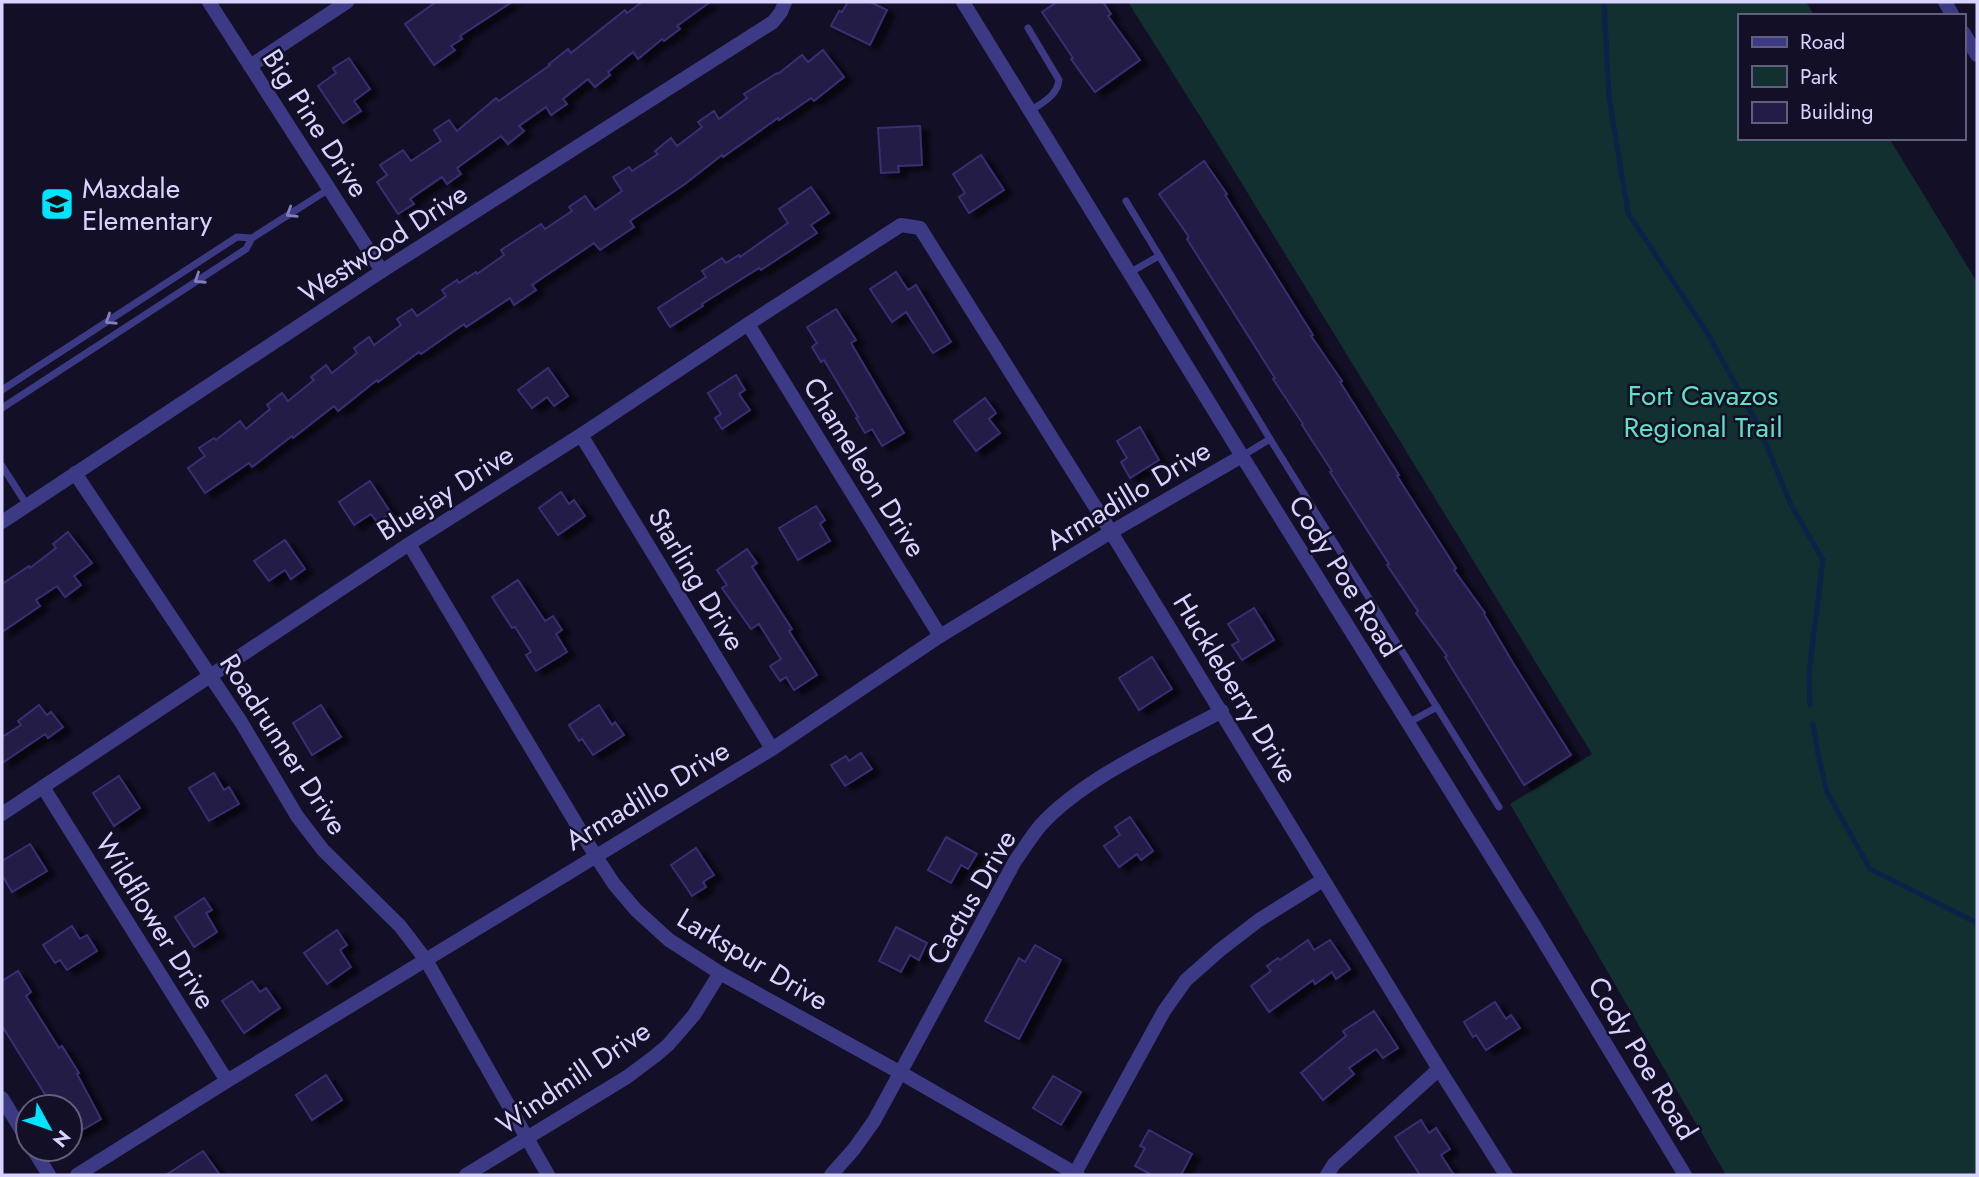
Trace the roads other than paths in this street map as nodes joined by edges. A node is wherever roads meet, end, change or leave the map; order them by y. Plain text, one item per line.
1 (209, 2) edge
2 (347, 2) edge
3 (785, 2) edge
4 (963, 2) edge
5 (1028, 28) dead end
6 (1965, 35) edge
7 (1977, 55) edge
8 (250, 66) junction
9 (1030, 111) junction
10 (329, 189) junction
11 (1126, 201) dead end
12 (920, 228) joint
13 (252, 238) junction
14 (1159, 256) junction
15 (382, 271) junction
16 (1129, 273) junction
17 (748, 324) junction
18 (2, 390) edge
19 (2, 408) edge
20 (581, 435) junction
21 (1270, 439) junction
22 (1242, 456) junction
23 (2, 466) edge
24 (75, 473) junction
25 (27, 505) junction
26 (2, 522) edge
27 (1111, 532) junction
28 (409, 544) junction
29 (940, 636) junction
30 (210, 676) junction
31 (1437, 707) junction
32 (1222, 711) junction
33 (1408, 723) junction
34 (772, 749) junction
35 (43, 787) junction
36 (1499, 807) dead end
37 (2, 814) edge
38 (595, 855) junction
39 (1323, 880) junction
40 (426, 960) junction
41 (720, 973) junction
42 (1439, 1069) junction
43 (901, 1073) junction
44 (227, 1081) junction
45 (2, 1098) edge
46 (14, 1118) edge
47 (526, 1139) junction
48 (77, 1175) edge
49 (466, 1175) edge
50 (548, 1175) edge
51 (831, 1175) edge
52 (1075, 1175) edge
53 (1327, 1175) edge
54 (1506, 1175) edge
55 (1685, 1175) edge

1 - 8 street, Big Pine Drive
2 - 8 street
3 - 15 street, Westwood Drive
4 - 9 street, Cody Poe Road
5 - 9 lane
6 - 7 street
8 - 10 street, Big Pine Drive
9 - 16 street, Cody Poe Road
10 -> 13 lane
10 - 15 street, Big Pine Drive
11 - 14 lane
12 - 17 street, Bluejay Drive
12 - 27 street, Huckleberry Drive
13 -> 18 lane
13 -> 19 lane
14 - 16 lane
14 - 21 lane
15 - 24 street, Westwood Drive
16 - 22 street, Cody Poe Road
17 - 20 street, Bluejay Drive
17 - 29 street, Chameleon Drive
20 - 28 street, Bluejay Drive
20 - 34 street, Starling Drive
21 - 22 lane
21 - 31 lane
22 - 27 street, Armadillo Drive
22 - 33 street, Cody Poe Road
23 - 25 lane
24 - 25 street, Westwood Drive
24 - 30 street, Roadrunner Drive
25 - 26 street, Westwood Drive
27 - 29 street, Armadillo Drive
27 - 32 street, Huckleberry Drive
28 - 30 street, Bluejay Drive
28 - 38 street, Larkspur Drive
29 - 34 street, Armadillo Drive
30 - 35 street, Bluejay Drive
30 - 40 street, Roadrunner Drive
31 - 33 lane
31 - 36 lane
32 - 39 street, Huckleberry Drive
32 - 43 street, Cactus Drive
33 - 55 street, Cody Poe Road
34 - 38 street, Armadillo Drive
35 - 37 street, Bluejay Drive
35 - 44 street, Wildflower Drive
38 - 40 street, Armadillo Drive
38 - 41 street, Larkspur Drive
39 - 42 street, Huckleberry Drive
39 - 52 street
40 - 44 street, Armadillo Drive
40 - 47 street, Roadrunner Drive
41 - 43 street, Larkspur Drive
41 - 47 street, Windmill Drive
42 - 53 street
42 - 54 street, Huckleberry Drive
43 - 51 street, Cactus Drive
43 - 52 street, Larkspur Drive
44 - 48 street, Armadillo Drive
45 - 46 street
47 - 49 street, Windmill Drive
47 - 50 street, Roadrunner Drive

